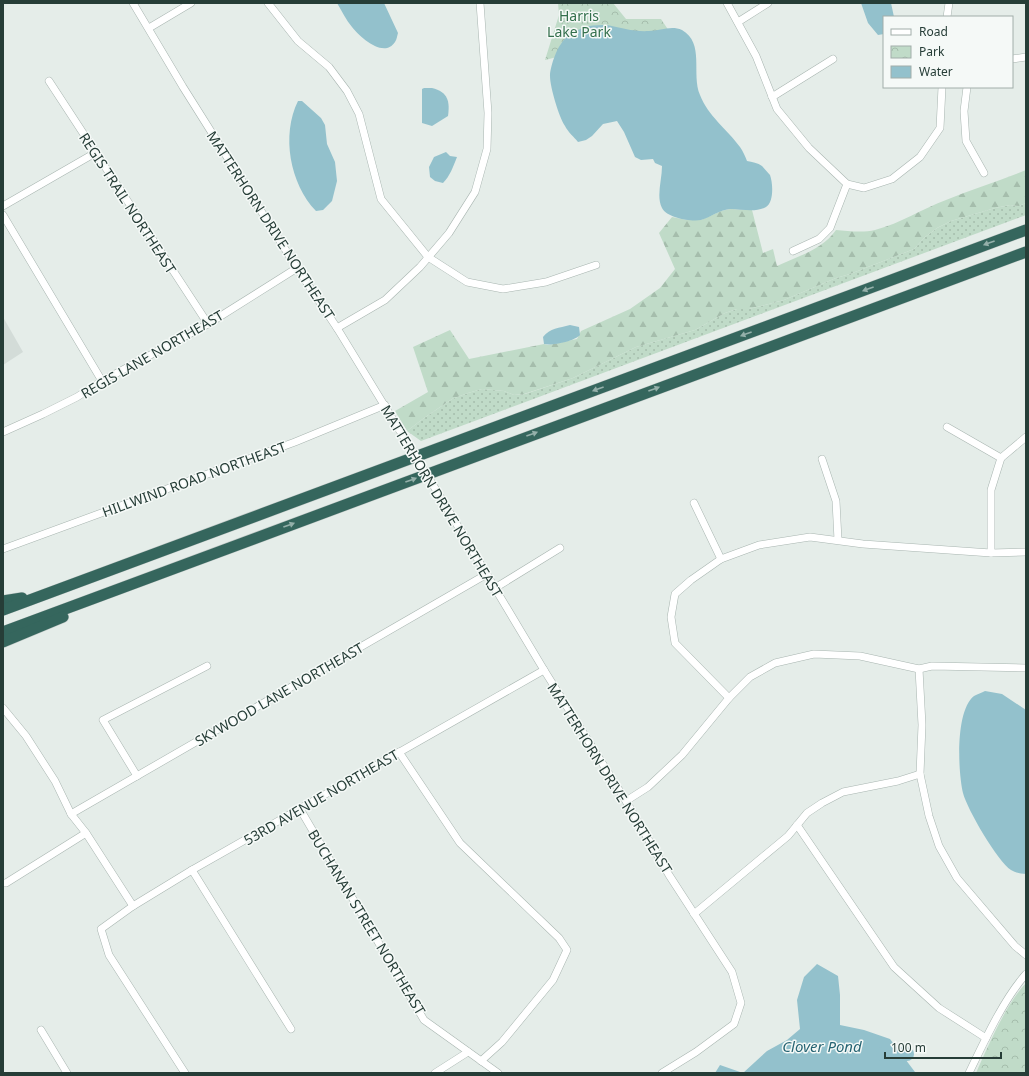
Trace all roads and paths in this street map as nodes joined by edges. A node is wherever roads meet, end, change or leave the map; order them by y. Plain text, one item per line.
1 (133, 3) edge
2 (191, 3) edge
3 (268, 3) edge
4 (480, 3) edge
5 (727, 3) edge
6 (768, 3) edge
7 (949, 3) edge
8 (947, 16) edge
9 (738, 22) junction
10 (149, 28) junction
11 (1026, 57) edge
12 (833, 59) dead end
13 (1013, 59) edge
14 (49, 81) dead end
15 (942, 88) edge
16 (967, 88) edge
17 (772, 97) junction
18 (95, 152) junction
19 (984, 173) dead end
20 (847, 184) junction
21 (3, 206) edge
22 (3, 216) edge
23 (1026, 230) edge
24 (793, 251) dead end
25 (1026, 252) edge
26 (428, 257) junction
27 (596, 265) dead end
28 (297, 268) junction
29 (208, 324) junction
30 (338, 328) junction
31 (102, 381) junction
32 (385, 405) junction
33 (947, 427) dead end
34 (3, 432) edge
35 (1026, 437) edge
36 (1001, 458) junction
37 (822, 459) dead end
38 (694, 503) dead end
39 (270, 532) junction
40 (838, 540) junction
41 (560, 548) dead end
42 (3, 549) edge
43 (1026, 552) edge
44 (991, 553) junction
45 (721, 559) junction
46 (487, 574) junction
47 (495, 588) junction
48 (43, 595) junction
49 (3, 601) edge
50 (3, 610) edge
51 (3, 632) edge
52 (3, 642) edge
53 (207, 666) dead end
54 (1026, 668) edge
55 (919, 669) junction
56 (544, 670) junction
57 (729, 698) junction
58 (3, 708) edge
59 (399, 752) junction
60 (920, 774) junction
61 (137, 776) junction
62 (626, 801) junction
63 (300, 809) junction
64 (71, 814) junction
65 (797, 825) junction
66 (86, 833) junction
67 (192, 870) junction
68 (3, 883) edge
69 (134, 906) junction
70 (694, 914) junction
71 (1026, 955) edge
72 (1026, 974) edge
73 (291, 1028) dead end
74 (41, 1030) dead end
75 (986, 1038) junction
76 (468, 1052) junction
77 (481, 1061) junction
78 (67, 1073) edge
79 (185, 1073) edge
80 (435, 1073) edge
81 (498, 1073) edge
82 (662, 1073) edge
83 (968, 1073) edge

1 - 10 street, MATTERHORN DRIVE NORTHEAST
2 - 10 street
3 - 26 street
4 - 26 street
5 - 9 street
6 - 9 street
7 - 8 street
9 - 17 street
10 - 28 street, MATTERHORN DRIVE NORTHEAST
11 - 13 street
12 - 17 street
14 - 18 street, REGIS TRAIL NORTHEAST
15 - 20 street
16 - 19 street
17 - 20 street
18 - 21 street
18 - 29 street, REGIS TRAIL NORTHEAST
20 - 24 street
22 - 31 street
23 -> 48 highway
39 -> 25 highway
26 - 27 street
26 - 30 street
28 - 29 street, REGIS LANE NORTHEAST
28 - 30 street, MATTERHORN DRIVE NORTHEAST
29 - 31 street, REGIS LANE NORTHEAST
30 - 32 street, MATTERHORN DRIVE NORTHEAST
31 - 34 street, REGIS LANE NORTHEAST
32 - 42 street, HILLWIND ROAD NORTHEAST
32 - 46 street, MATTERHORN DRIVE NORTHEAST, bridge
33 - 36 street
35 - 36 street
36 - 44 street
37 - 40 street
38 - 45 street
39 - 51 highway
39 - 52 highway
40 - 44 street
40 - 45 street
41 - 47 street
43 - 44 street
45 - 57 street
46 - 47 street, MATTERHORN DRIVE NORTHEAST
46 - 61 street, SKYWOOD LANE NORTHEAST
47 - 56 street, MATTERHORN DRIVE NORTHEAST
48 - 49 highway
48 - 50 highway
53 - 61 street
54 - 55 street
55 - 57 street
55 - 60 street
56 - 59 street, 53RD AVENUE NORTHEAST
56 - 62 street, MATTERHORN DRIVE NORTHEAST
57 - 62 street
58 - 64 street
59 - 63 street, 53RD AVENUE NORTHEAST
59 - 77 street
60 - 65 street
60 - 71 street
61 - 64 street, SKYWOOD LANE NORTHEAST
62 - 70 street, MATTERHORN DRIVE NORTHEAST
63 - 67 street, 53RD AVENUE NORTHEAST
63 - 76 street, BUCHANAN STREET NORTHEAST
64 - 66 street
65 - 70 street
65 - 75 street
66 - 68 street
66 - 69 street
67 - 69 street, 53RD AVENUE NORTHEAST
67 - 73 street
69 - 79 street, 53RD AVENUE NORTHEAST
70 - 82 street, MATTERHORN DRIVE NORTHEAST
72 - 75 street
74 - 78 street
75 - 83 street
76 - 77 street, BUCHANAN STREET NORTHEAST
76 - 80 street
77 - 81 street, BUCHANAN STREET NORTHEAST

